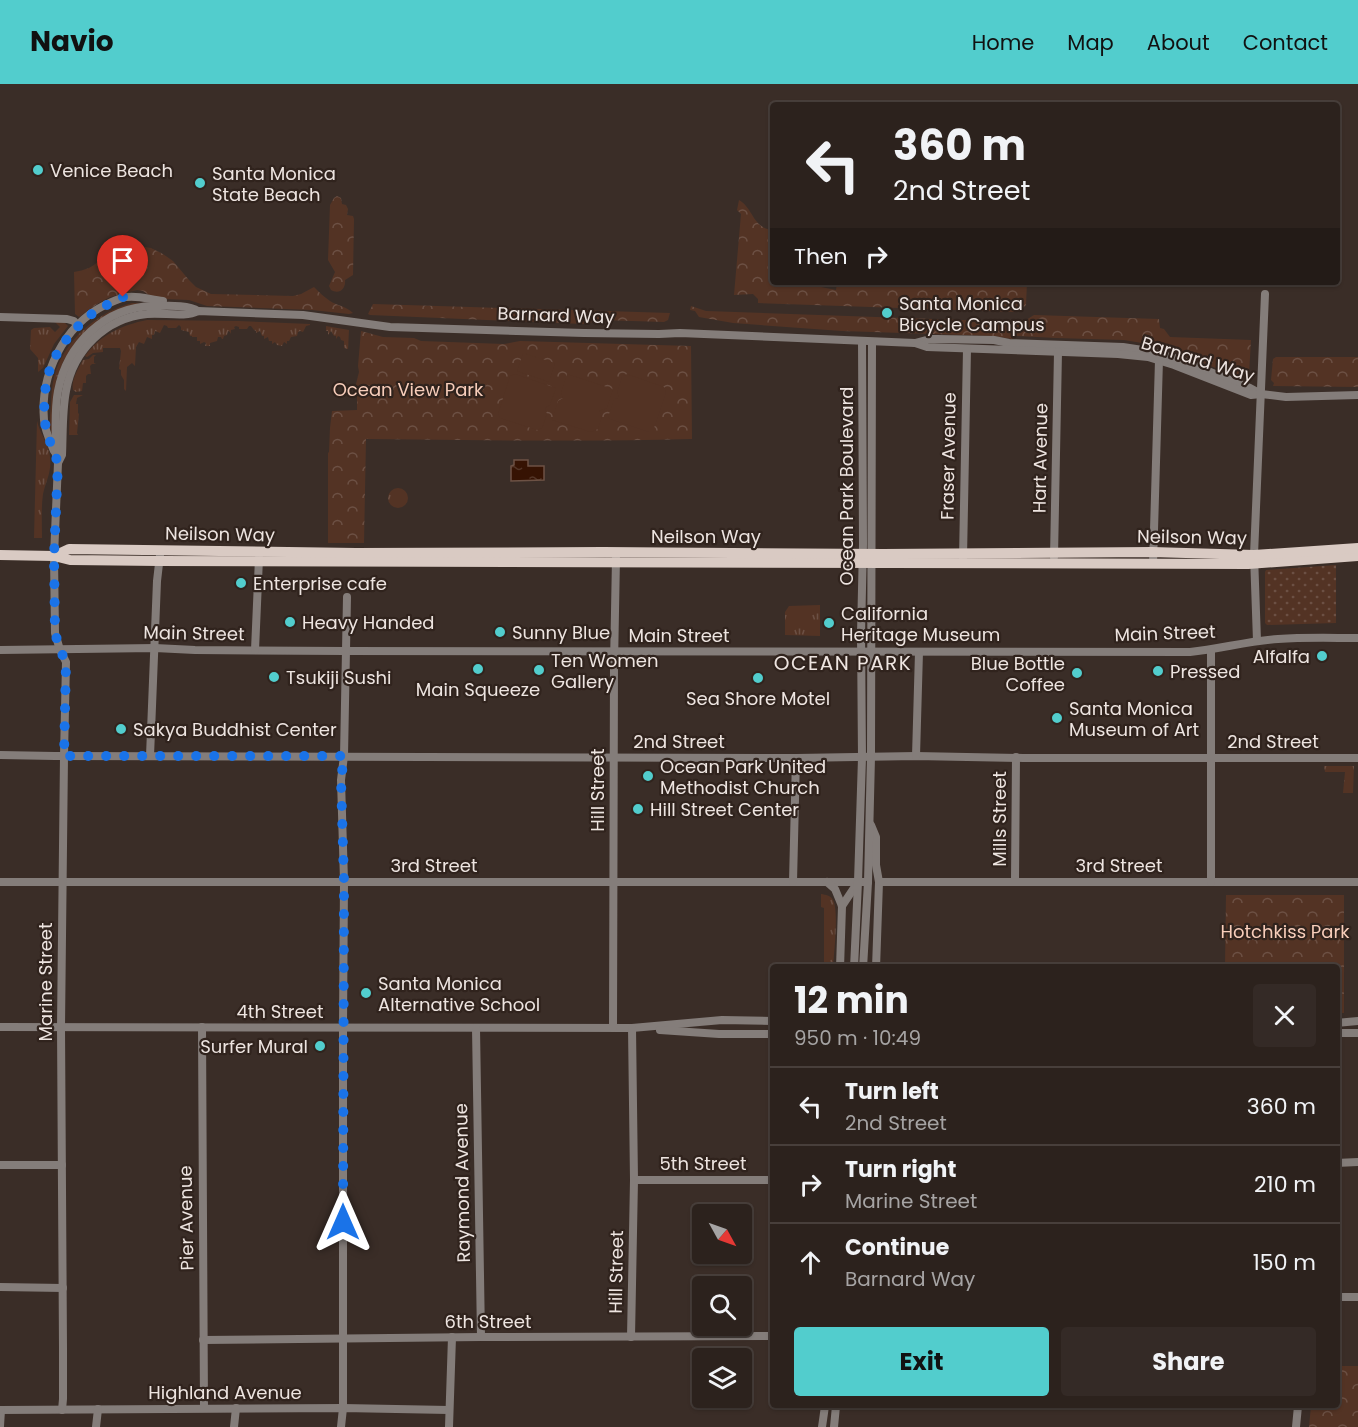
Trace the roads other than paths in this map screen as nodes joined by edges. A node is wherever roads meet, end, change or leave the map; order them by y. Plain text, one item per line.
1 (1265, 294) dead end
2 (186, 306) junction
3 (198, 311) junction
4 (0, 317) edge
5 (77, 326) junction
6 (862, 341) junction
7 (872, 342) junction
8 (915, 343) junction
9 (967, 349) junction
10 (1058, 352) junction
11 (1159, 360) junction
12 (1261, 394) junction
13 (1358, 395) edge
14 (867, 447) junction
15 (57, 459) junction
16 (1358, 548) edge
17 (1152, 552) junction
18 (1, 555) edge
19 (54, 556) junction
20 (160, 556) junction
21 (259, 556) junction
22 (1358, 556) edge
23 (616, 557) junction
24 (867, 558) junction
25 (963, 558) junction
26 (1054, 558) junction
27 (1254, 559) junction
28 (1153, 564) junction
29 (347, 597) dead end
30 (1358, 638) edge
31 (1257, 641) junction
32 (154, 648) junction
33 (0, 650) edge
34 (60, 650) junction
35 (255, 650) junction
36 (1211, 650) junction
37 (345, 651) junction
38 (614, 651) junction
39 (866, 651) junction
40 (919, 652) junction
41 (0, 755) edge
42 (64, 756) junction
43 (150, 756) junction
44 (344, 756) junction
45 (916, 756) junction
46 (1016, 757) junction
47 (614, 758) junction
48 (796, 758) junction
49 (866, 758) junction
50 (1210, 758) junction
51 (1358, 758) edge
52 (869, 818) junction
53 (344, 881) junction
54 (1015, 881) junction
55 (0, 882) edge
56 (62, 882) junction
57 (614, 882) junction
58 (793, 882) junction
59 (827, 882) junction
60 (863, 882) junction
61 (879, 882) junction
62 (1210, 882) junction
63 (1358, 882) edge
64 (842, 906) junction
65 (840, 964) edge
66 (854, 964) edge
67 (863, 964) edge
68 (876, 964) edge
69 (770, 1021) edge
70 (1358, 1022) edge
71 (1340, 1023) edge
72 (0, 1027) edge
73 (61, 1027) junction
74 (202, 1027) junction
75 (343, 1028) junction
76 (477, 1028) junction
77 (613, 1028) junction
78 (632, 1028) junction
79 (1340, 1033) edge
80 (1358, 1033) edge
81 (770, 1034) edge
82 (1358, 1162) edge
83 (1340, 1163) edge
84 (0, 1165) edge
85 (62, 1165) junction
86 (634, 1180) junction
87 (770, 1180) edge
88 (0, 1287) edge
89 (63, 1288) junction
90 (1340, 1297) edge
91 (1358, 1297) edge
92 (770, 1336) edge
93 (452, 1337) junction
94 (481, 1337) junction
95 (631, 1337) junction
96 (343, 1338) junction
97 (204, 1340) junction
98 (98, 1408) junction
99 (204, 1408) junction
100 (236, 1408) junction
101 (343, 1408) junction
102 (825, 1408) edge
103 (836, 1408) edge
104 (1298, 1408) edge
105 (1, 1410) edge
106 (62, 1410) junction
107 (449, 1410) junction
108 (0, 1426) edge
109 (96, 1427) edge
110 (234, 1427) edge
111 (341, 1427) edge
112 (449, 1427) edge
113 (822, 1427) edge
114 (834, 1427) edge
115 (1296, 1427) edge

1 - 12 street
2 - 3 street, Barnard Way
2 - 5 street, Barnard Way
2 - 15 street, Barnard Way
3 - 6 street, Barnard Way
3 - 15 street, Barnard Way
4 - 5 street
5 - 15 street, Barnard Way
6 - 7 street, Barnard Way
6 - 14 street, Ocean Park Boulevard
7 - 8 street, Barnard Way
7 - 14 street, Ocean Park Boulevard
8 - 9 street, Barnard Way
8 - 12 street, Barnard Way
9 - 10 street, Barnard Way
9 - 25 street, Fraser Avenue
10 - 11 street, Barnard Way
10 - 26 street, Hart Avenue
11 - 12 street, Barnard Way
11 - 17 street
12 - 13 street
12 - 27 street
14 - 24 street, Ocean Park Boulevard
15 - 19 street, Barnard Way
16 - 27 main road, Neilson Way
17 - 26 main road, Neilson Way
17 - 27 main road, Neilson Way
17 - 28 street
18 - 19 main road, Neilson Way
19 - 20 main road, Neilson Way
19 - 34 street, Marine Street
20 - 21 main road, Neilson Way
20 - 32 street
21 - 23 main road, Neilson Way
21 - 35 street
22 - 27 main road, Neilson Way
23 - 24 main road, Neilson Way
23 - 38 street, Hill Street
24 - 25 main road, Neilson Way
24 - 39 street, Ocean Park Boulevard
25 - 26 main road, Neilson Way
26 - 28 main road, Neilson Way
27 - 28 main road, Neilson Way
27 - 31 street
29 - 37 street
30 - 31 street, Main Street
31 - 36 street, Main Street
32 - 34 street, Main Street
32 - 35 street, Main Street
32 - 43 street
33 - 34 street, Main Street
34 - 42 street, Marine Street
35 - 37 street, Main Street
36 - 40 street, Main Street
36 - 50 street
37 - 38 street, Main Street
37 - 44 street
38 - 39 street, Main Street
38 - 47 street, Hill Street
39 - 40 street, Main Street
39 - 49 street, Ocean Park Boulevard
40 - 45 street
41 - 42 street, 2nd Street
42 - 43 street, 2nd Street
42 - 56 street, Marine Street
43 - 44 street, 2nd Street
44 - 47 street, 2nd Street
44 - 53 street
45 - 46 street, 2nd Street
45 - 49 street, 2nd Street
46 - 50 street, 2nd Street
46 - 54 street, Mills Street
47 - 48 street, 2nd Street
47 - 57 street, Hill Street
48 - 49 street, 2nd Street
48 - 58 street
49 - 52 street, Ocean Park Boulevard
49 - 60 street, Ocean Park Boulevard
50 - 51 street, 2nd Street
50 - 62 street
52 - 60 street, Ocean Park Boulevard
52 - 61 street, Ocean Park Boulevard
53 - 56 street, 3rd Street
53 - 57 street, 3rd Street
53 - 75 street
54 - 61 street, 3rd Street
54 - 62 street, 3rd Street
55 - 56 street, 3rd Street
56 - 73 street, Marine Street
57 - 58 street, 3rd Street
57 - 77 street, Hill Street
58 - 59 street, 3rd Street
59 - 60 street, 3rd Street
59 - 64 street
60 - 64 street
60 - 66 street, Ocean Park Boulevard
60 - 67 street, Ocean Park Boulevard
61 - 68 street, Ocean Park Boulevard
62 - 63 street, 3rd Street
64 - 65 street
69 - 78 street, 4th Street
70 - 71 street
70 - 80 street
72 - 73 street, 4th Street
73 - 74 street, 4th Street
73 - 85 street, Marine Street
74 - 75 street, 4th Street
74 - 97 street, Pier Avenue
75 - 76 street, 4th Street
75 - 96 street
76 - 77 street, 4th Street
76 - 94 street, Raymond Avenue
77 - 78 street, 4th Street
78 - 81 street, 4th Street
78 - 86 street, Hill Street
79 - 80 street
82 - 83 street
84 - 85 street
85 - 89 street, Marine Street
86 - 87 street, 5th Street
86 - 95 street, Hill Street
88 - 89 street
89 - 106 street, Marine Street
90 - 91 street
92 - 95 street, 6th Street
93 - 94 street, 6th Street
93 - 96 street, 6th Street
93 - 107 street
94 - 95 street, 6th Street
96 - 97 street, 6th Street
96 - 101 street
97 - 99 street, Pier Avenue
98 - 99 street, Highland Avenue
98 - 106 street, Highland Avenue
98 - 109 street
99 - 100 street, Highland Avenue
100 - 101 street, Highland Avenue
100 - 110 street
101 - 107 street, Highland Avenue
101 - 111 street
102 - 113 street
103 - 114 street
104 - 115 street
105 - 106 street, Highland Avenue
105 - 108 street
107 - 112 street

